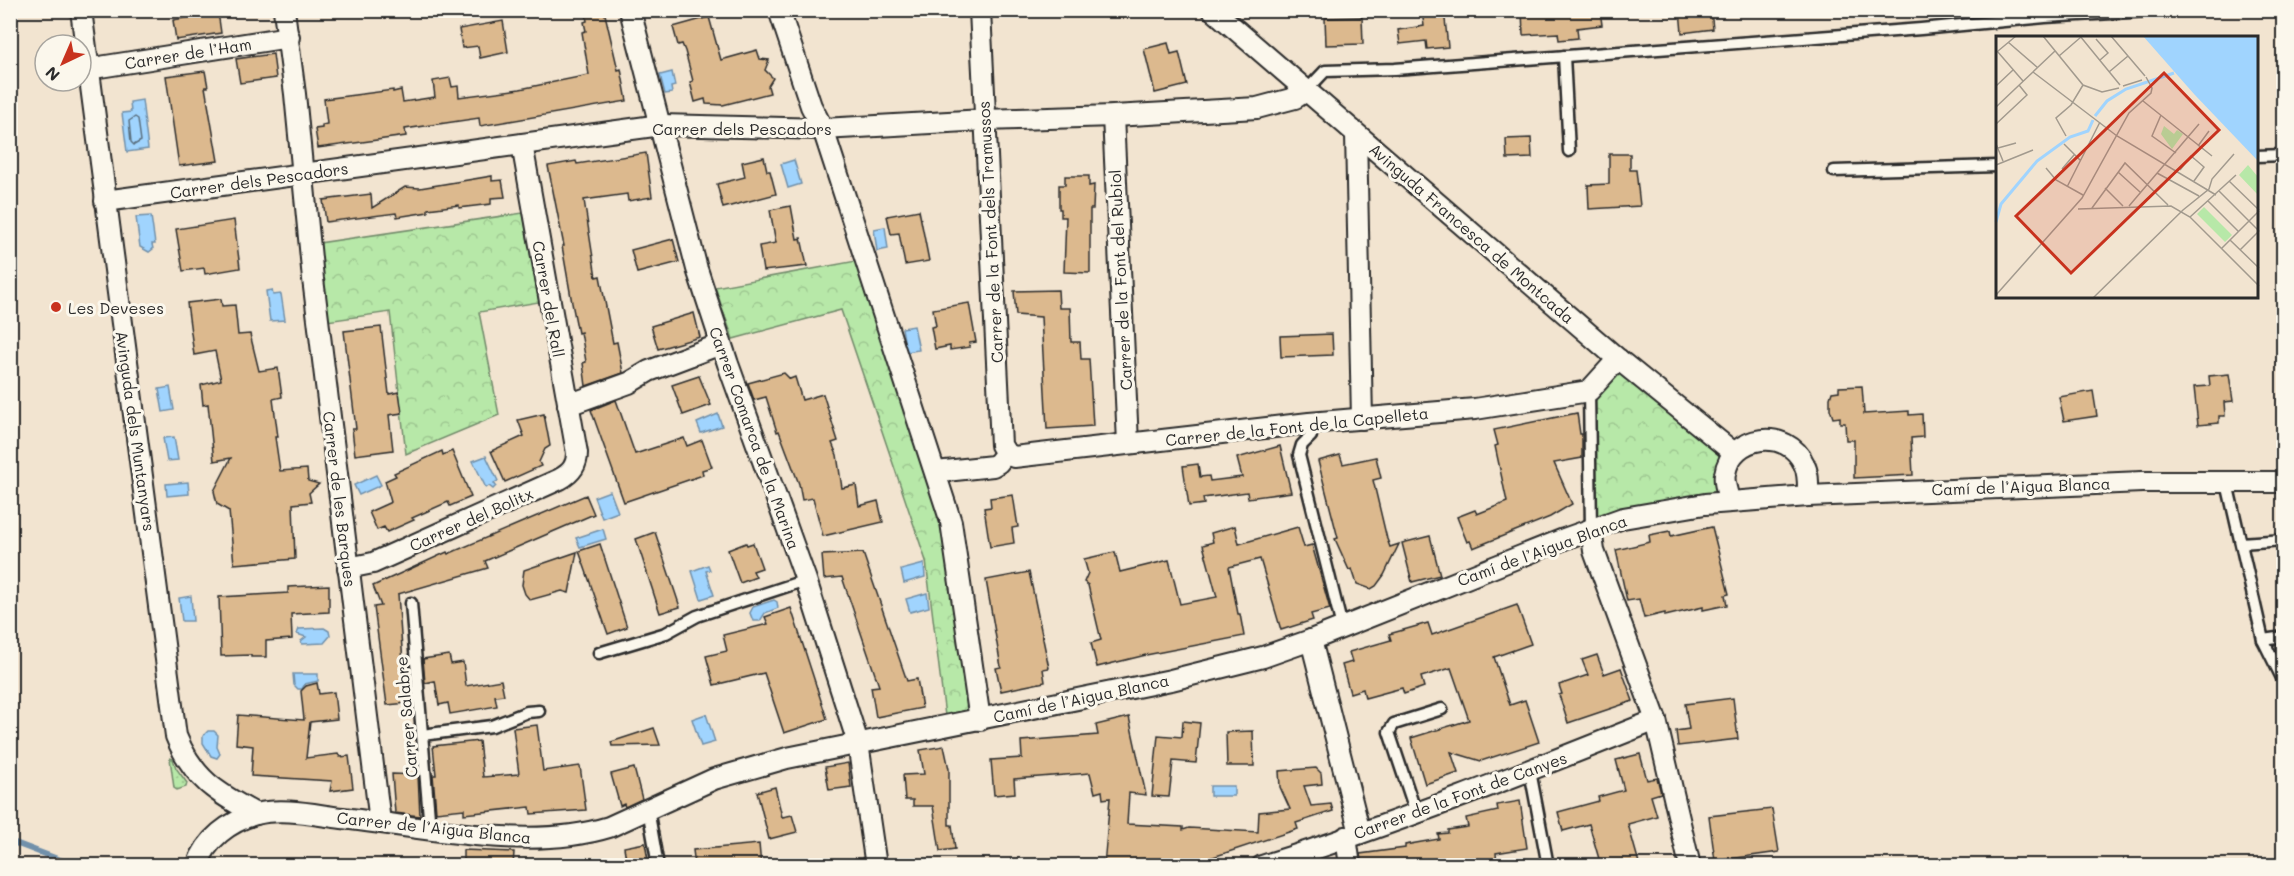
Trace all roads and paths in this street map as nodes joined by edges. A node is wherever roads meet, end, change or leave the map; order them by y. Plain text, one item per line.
1 (81, 10) edge
2 (284, 10) edge
3 (630, 10) edge
4 (779, 10) edge
5 (980, 10) edge
6 (1213, 10) edge
7 (2164, 10) edge
8 (83, 33) edge
9 (289, 37) junction
10 (1564, 56) junction
11 (93, 68) edge
12 (1306, 91) junction
13 (90, 93) edge
14 (1113, 116) junction
15 (984, 120) junction
16 (661, 124) junction
17 (823, 129) junction
18 (1356, 134) junction
19 (522, 144) junction
20 (1569, 151) dead end
21 (2283, 155) edge
22 (2258, 156) edge
23 (1996, 166) edge
24 (1834, 171) dead end
25 (302, 175) junction
26 (105, 201) junction
27 (721, 345) junction
28 (1617, 359) junction
29 (1589, 392) junction
30 (568, 405) junction
31 (1362, 419) junction
32 (1309, 423) junction
33 (1128, 443) junction
34 (577, 453) joint
35 (1006, 453) junction
36 (1734, 453) junction
37 (936, 472) junction
38 (2283, 482) edge
39 (2227, 483) junction
40 (1808, 496) junction
41 (1730, 501) junction
42 (1591, 529) junction
43 (2283, 540) edge
44 (2241, 543) junction
45 (348, 568) junction
46 (806, 580) junction
47 (411, 603) dead end
48 (1342, 627) junction
49 (2283, 637) edge
50 (1311, 640) junction
51 (2264, 640) junction
52 (599, 653) dead end
53 (2283, 682) edge
54 (1442, 709) dead end
55 (539, 711) dead end
56 (980, 720) junction
57 (1656, 720) junction
58 (422, 735) junction
59 (858, 743) junction
60 (1530, 771) junction
61 (648, 809) junction
62 (1416, 813) junction
63 (256, 814) junction
64 (380, 822) junction
65 (430, 829) junction
66 (1353, 835) junction
67 (197, 866) edge
68 (658, 866) edge
69 (876, 866) edge
70 (1262, 866) edge
71 (1350, 866) edge
72 (1548, 866) edge
73 (1690, 866) edge

1 - 8 street, Avinguda dels Muntanyars
2 - 9 street
3 - 16 street, Carrer Comarca de la Marina
4 - 17 street
5 - 15 street, Carrer de la Font dels Tramussos
6 - 12 street, Avinguda Francesca de Montcada
7 - 10 lane
9 - 11 street, Carrer de l’Ham
9 - 25 street
10 - 12 lane
10 - 20 lane
12 - 14 street, Carrer dels Pescadors
12 - 18 street, Avinguda Francesca de Montcada
13 - 26 street, Avinguda dels Muntanyars
14 - 15 street, Carrer dels Pescadors
14 - 33 street, Carrer de la Font del Rubiol
15 - 17 street, Carrer dels Pescadors
15 - 35 street, Carrer de la Font dels Tramussos
16 - 17 street, Carrer dels Pescadors
16 - 19 street, Carrer dels Pescadors
16 - 27 street, Carrer Comarca de la Marina
17 - 37 street
18 - 28 street, Avinguda Francesca de Montcada
18 - 31 street
19 - 25 street, Carrer dels Pescadors
19 - 30 street, Carrer del Rall
21 - 22 lane
23 - 24 lane
25 - 26 street, Carrer dels Pescadors
25 - 45 street, Carrer de les Barques
26 - 63 street, Avinguda dels Muntanyars
27 - 30 street
27 - 46 street, Carrer Comarca de la Marina
28 - 29 street
28 - 36 street, Avinguda Francesca de Montcada
29 - 31 street, Carrer de la Font de la Capelleta
29 - 42 lane
30 - 34 street, Carrer del Rall
31 - 32 street, Carrer de la Font de la Capelleta
32 - 33 street, Carrer de la Font de la Capelleta
32 - 48 lane
33 - 35 street, Carrer de la Font de la Capelleta
34 - 45 street, Carrer del Bolitx
35 - 37 street
36 - 40 street
36 - 41 street
37 - 56 street
38 - 39 street, Camí de l’Aigua Blanca
39 - 40 street, Camí de l’Aigua Blanca
39 - 44 lane
40 - 41 street, Camí de l’Aigua Blanca
41 - 42 street, Camí de l’Aigua Blanca
42 - 48 street, Camí de l’Aigua Blanca
42 - 57 street
43 - 44 lane
44 - 51 lane
45 - 64 street, Carrer de les Barques
46 - 52 lane
46 - 59 street, Carrer Comarca de la Marina
47 - 58 lane, Carrer Salabre
48 - 50 street, Camí de l’Aigua Blanca
49 - 51 lane
50 - 56 street, Camí de l’Aigua Blanca
50 - 66 street
51 - 53 lane
54 - 62 lane
55 - 58 lane
56 - 59 street, Camí de l’Aigua Blanca
57 - 60 street, Carrer de la Font de Canyes
57 - 73 street
58 - 65 lane, Carrer Salabre
59 - 61 street, Carrer de l’Aigua Blanca
59 - 69 street, Carrer Comarca de la Marina
60 - 62 street, Carrer de la Font de Canyes
60 - 72 lane
61 - 65 street, Carrer de l’Aigua Blanca
61 - 68 lane
62 - 66 street, Carrer de la Font de Canyes
63 - 64 street, Carrer de l’Aigua Blanca
63 - 67 street, Carrer de l’Aigua Blanca
64 - 65 street, Carrer de l’Aigua Blanca
66 - 70 street, Carrer de la Font de Canyes
66 - 71 street

